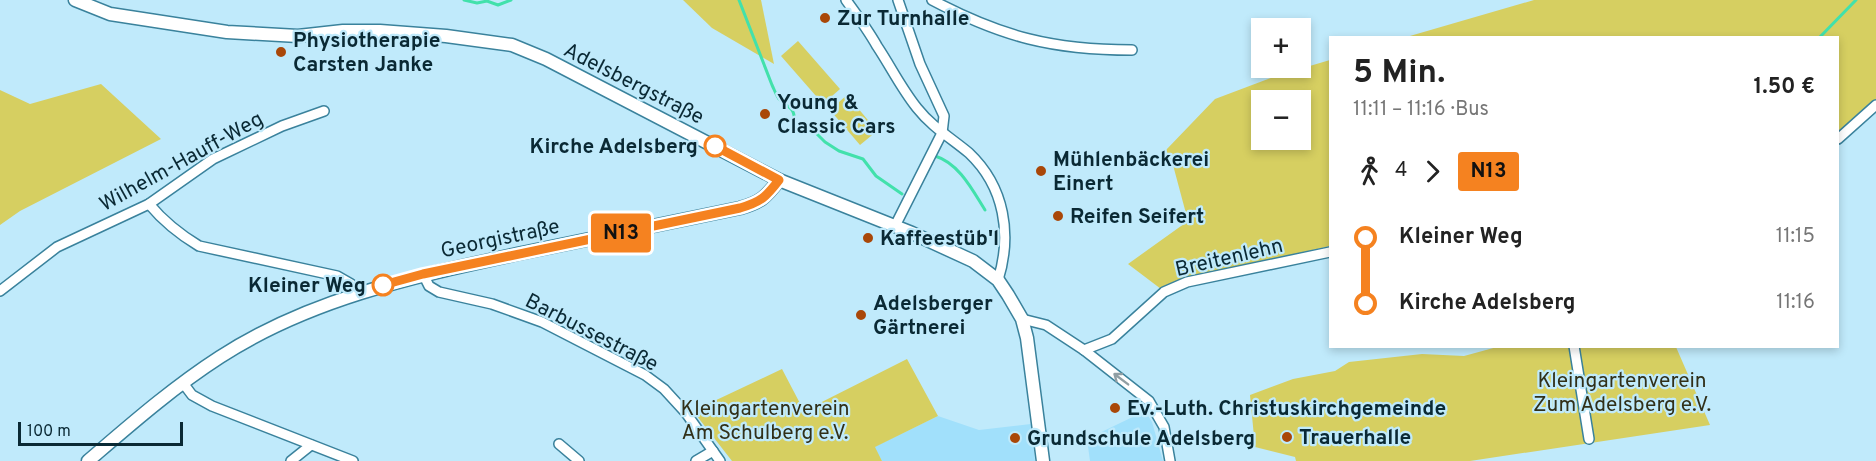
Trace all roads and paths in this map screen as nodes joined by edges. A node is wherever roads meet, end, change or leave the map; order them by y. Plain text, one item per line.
1 (75, 0) edge
2 (846, 0) edge
3 (898, 0) edge
4 (932, 0) edge
5 (1132, 50) dead end
6 (1876, 105) edge
7 (324, 111) dead end
8 (942, 134) junction
9 (1839, 138) edge
10 (779, 180) junction
11 (149, 204) junction
12 (896, 226) junction
13 (1329, 252) edge
14 (423, 274) junction
15 (998, 280) junction
16 (0, 291) edge
17 (355, 294) junction
18 (1022, 319) junction
19 (1574, 348) edge
20 (1084, 350) junction
21 (183, 383) junction
22 (1589, 439) dead end
23 (559, 444) dead end
24 (311, 445) junction
25 (712, 451) junction
26 (88, 461) edge
27 (291, 461) edge
28 (353, 461) edge
29 (579, 461) edge
30 (696, 461) edge
31 (720, 461) edge
32 (1043, 461) edge
33 (1170, 461) edge

1 - 10 street, Adelsbergstraße
2 - 8 street
3 - 8 street
4 - 5 street
6 - 9 street
7 - 11 street, Wilhelm-Hauff-Weg
8 - 12 street
8 - 15 street
10 - 12 street, Adelsbergstraße
10 - 14 street, Georgistraße
11 - 16 street, Wilhelm-Hauff-Weg
11 - 17 street
12 - 15 street, Adelsbergstraße
13 - 20 street, Breitenlehn
14 - 17 street, Georgistraße
14 - 25 street, Barbussestraße
15 - 18 street, Adelsbergstraße
17 - 21 street, Georgistraße
18 - 20 street
18 - 32 street, Adelsbergstraße
19 - 22 street
33 -> 20 street
21 - 24 street
21 - 26 street, Georgistraße
23 - 29 street
24 - 27 street
24 - 28 street
25 - 30 street
25 - 31 street, Barbussestraße

